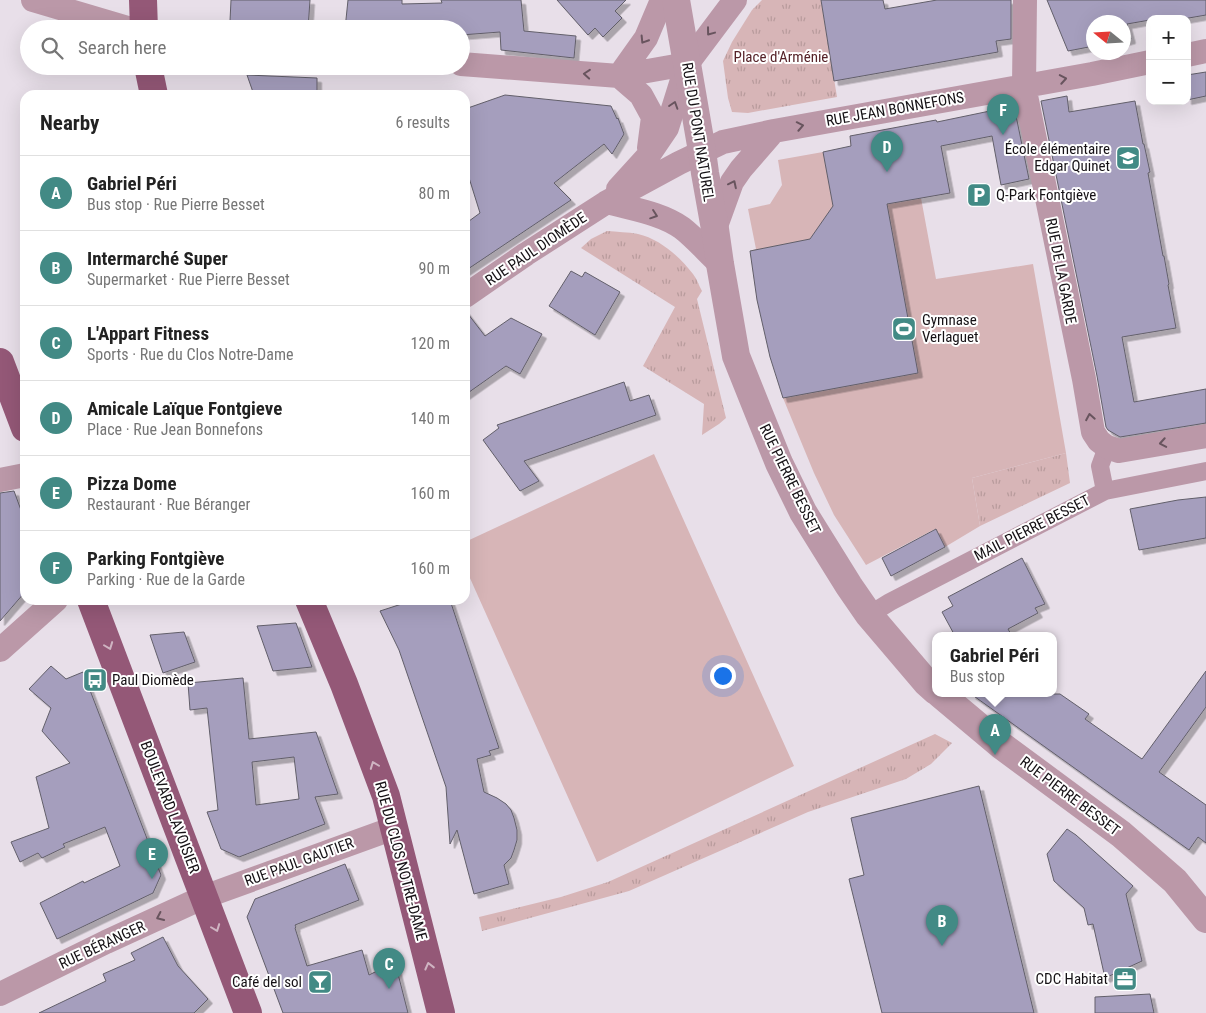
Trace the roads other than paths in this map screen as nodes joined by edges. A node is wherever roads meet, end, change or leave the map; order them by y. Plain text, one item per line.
1 (33, 0) edge
2 (143, 0) edge
3 (662, 0) edge
4 (676, 0) edge
5 (735, 0) edge
6 (1025, 0) edge
7 (101, 20) edge
8 (144, 20) edge
9 (1206, 51) edge
10 (1191, 54) edge
11 (1146, 63) edge
12 (687, 64) junction
13 (470, 65) edge
14 (150, 75) edge
15 (619, 76) junction
16 (1024, 86) junction
17 (153, 90) edge
18 (774, 131) junction
19 (702, 151) junction
20 (648, 156) junction
21 (607, 202) junction
22 (715, 229) junction
23 (720, 264) junction
24 (470, 293) edge
25 (0, 362) edge
26 (20, 415) edge
27 (1206, 436) edge
28 (1113, 449) junction
29 (1206, 472) edge
30 (20, 476) edge
31 (0, 480) edge
32 (1105, 491) junction
33 (50, 605) edge
34 (94, 605) edge
35 (311, 605) edge
36 (869, 615) junction
37 (0, 650) edge
38 (932, 687) edge
39 (944, 697) edge
40 (394, 828) junction
41 (1175, 881) junction
42 (1206, 886) edge
43 (204, 897) junction
44 (1206, 919) edge
45 (0, 994) edge
46 (248, 1013) edge
47 (441, 1013) edge

1 - 7 street
2 - 8 main road
3 -> 15 street
4 - 12 street, RUE DU PONT NATUREL
5 -> 12 street, RUE PAUL DIOMÈDE
6 - 16 street, RUE DE LA GARDE
9 - 10 street
16 -> 11 street, RUE JEAN BONNEFONS
12 - 15 street
12 - 19 street, RUE DU PONT NATUREL
20 -> 12 street, RUE PAUL DIOMÈDE
15 -> 13 street
14 - 17 main road
15 - 20 street
18 -> 16 street, RUE JEAN BONNEFONS
28 -> 16 street, RUE DE LA GARDE
18 - 19 street, RUE JEAN BONNEFONS
22 -> 18 street
19 - 21 street, RUE PAUL DIOMÈDE
19 - 22 street, RUE DU PONT NATUREL
20 - 21 street, RUE PAUL DIOMÈDE
21 -> 23 street
21 - 24 street, RUE PAUL DIOMÈDE
22 - 23 street, RUE DU PONT NATUREL
23 - 36 street, RUE PIERRE BESSET
25 - 26 main road
27 -> 28 street
28 - 32 street
29 - 32 street, MAIL PIERRE BESSET
30 - 31 street
32 - 36 street, MAIL PIERRE BESSET
33 - 37 street
34 -> 43 main road, BOULEVARD LAVOISIER
40 -> 35 main road, RUE DU CLOS NOTRE-DAME
36 - 38 street, RUE PIERRE BESSET
39 - 41 street, RUE PIERRE BESSET
40 - 43 street, RUE PAUL GAUTIER
47 -> 40 main road, RUE DU CLOS NOTRE-DAME
41 - 42 street
41 - 44 street, RUE PIERRE BESSET
43 -> 45 street, RUE BÉRANGER
43 -> 46 main road, BOULEVARD LAVOISIER

